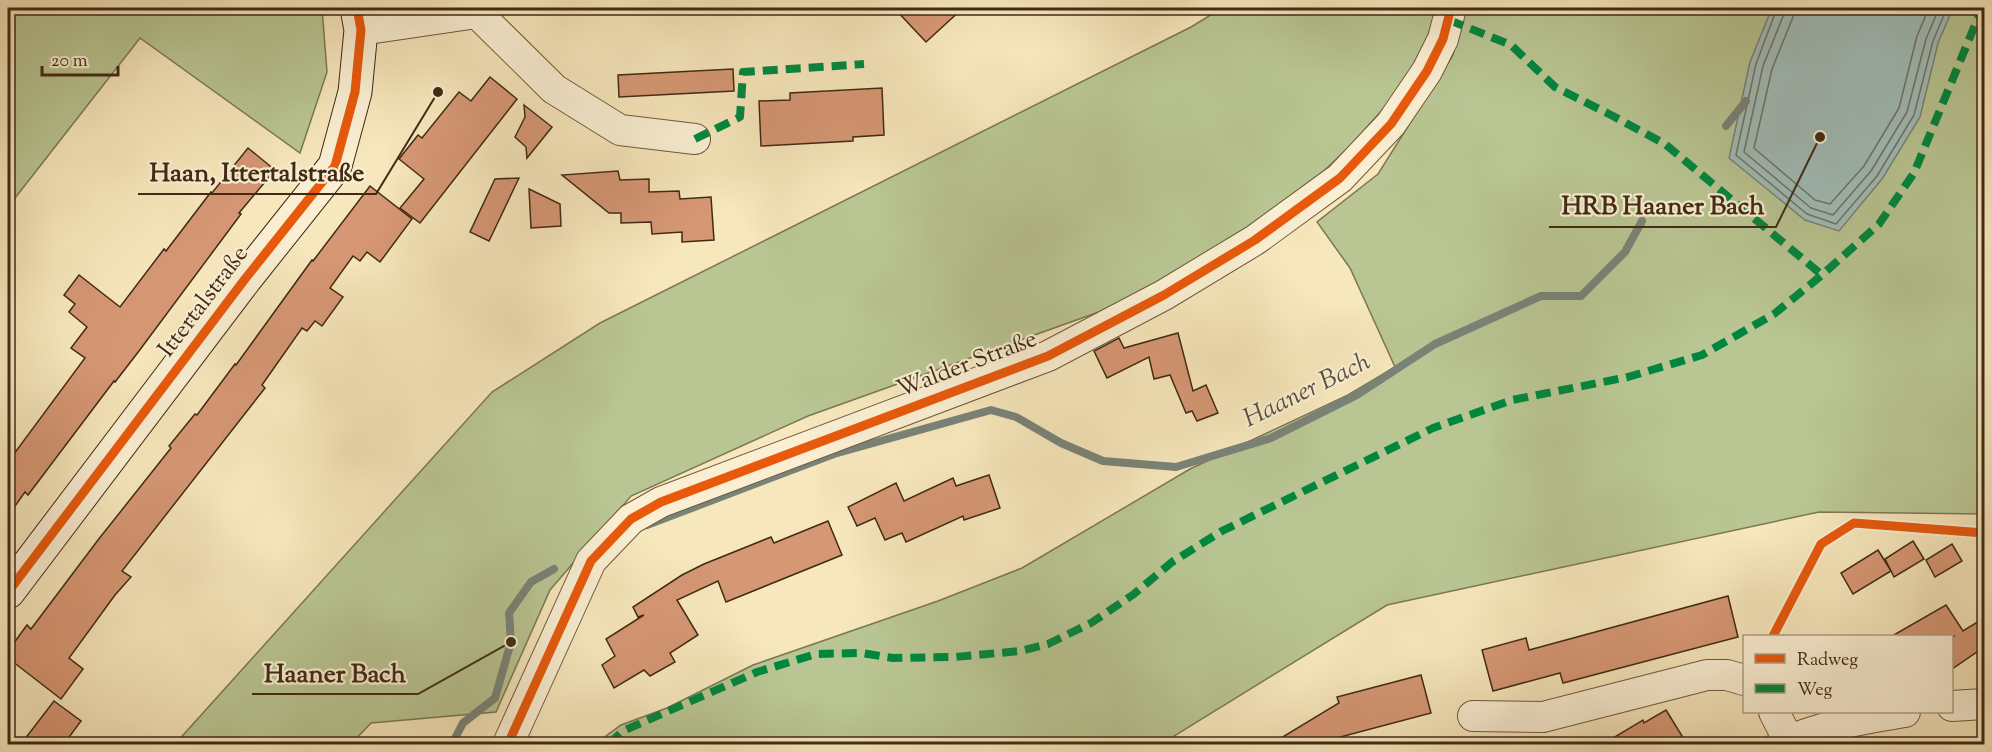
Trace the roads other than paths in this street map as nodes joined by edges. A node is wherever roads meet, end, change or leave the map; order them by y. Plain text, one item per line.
1 (1451, 8) edge
2 (481, 10) edge
3 (359, 19) edge
4 (695, 139) dead end
5 (8, 592) edge
6 (1743, 680) edge
7 (1984, 704) edge
8 (1953, 706) edge
9 (1775, 713) edge
10 (1895, 713) edge
11 (1473, 716) dead end
12 (1785, 743) edge
13 (508, 744) edge

1 - 13 street, Walder Straße
2 - 3 street
2 - 4 street
3 - 5 main road, Ittertalstraße
6 - 11 street
7 - 8 street
9 - 12 street
10 - 12 street

